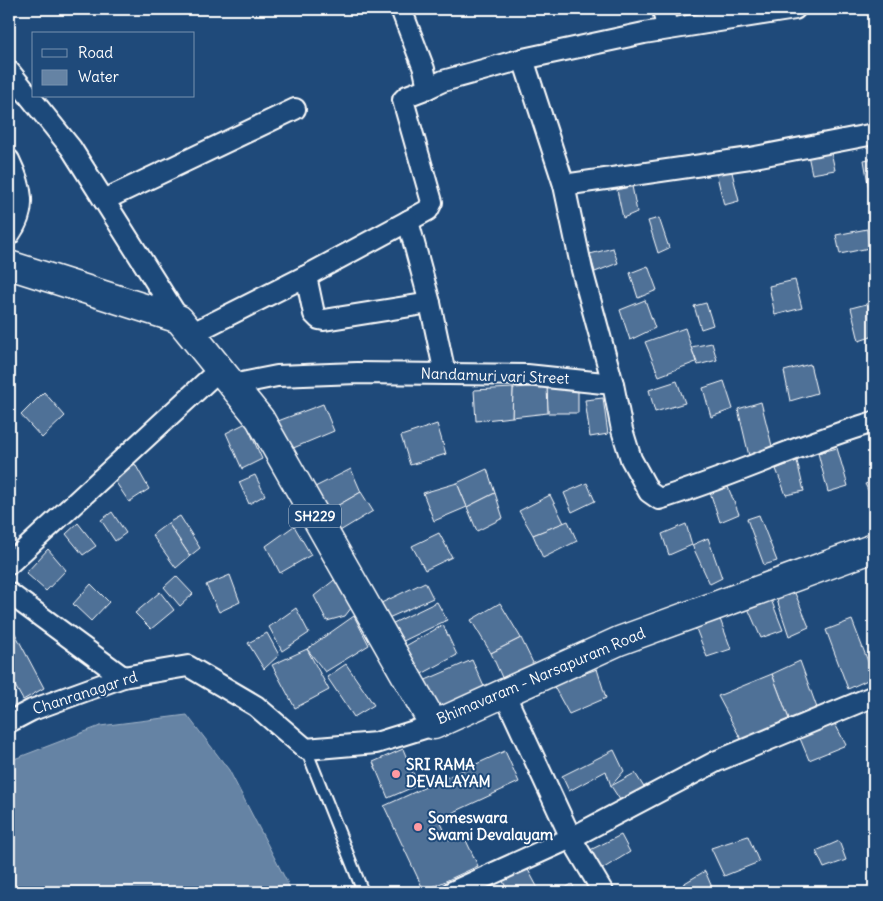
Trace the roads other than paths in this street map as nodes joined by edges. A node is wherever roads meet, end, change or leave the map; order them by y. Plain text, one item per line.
1 (401, 9) edge
2 (662, 9) edge
3 (795, 9) edge
4 (667, 30) junction
5 (523, 59) junction
6 (9, 71) edge
7 (428, 88) junction
8 (295, 109) dead end
9 (874, 134) edge
10 (9, 160) edge
11 (564, 186) junction
12 (104, 200) junction
13 (408, 220) junction
14 (9, 235) edge
15 (9, 265) edge
16 (306, 276) junction
17 (430, 303) junction
18 (185, 327) junction
19 (445, 374) junction
20 (226, 377) junction
21 (613, 384) junction
22 (874, 422) edge
23 (874, 548) edge
24 (9, 564) edge
25 (9, 593) edge
26 (123, 677) junction
27 (504, 694) junction
28 (874, 696) edge
29 (9, 722) edge
30 (434, 725) junction
31 (306, 749) junction
32 (571, 838) junction
33 (363, 892) edge
34 (452, 892) edge
35 (603, 892) edge

1 - 7 street
2 - 4 street
3 - 4 street
4 - 5 street
5 - 7 street
5 - 11 street
6 - 12 street
7 - 13 street
8 - 12 street
9 - 11 street
10 - 14 street
11 - 21 street
12 - 18 street
13 - 16 street
13 - 17 street
15 - 18 main road
16 - 17 street
16 - 18 street
17 - 19 street
18 - 20 main road, Bhimavaram - Narsapuram Road / SH229
19 - 20 street, Nandamuri vari Street
19 - 21 street, Nandamuri vari Street
20 - 24 street
20 - 30 main road, Bhimavaram - Narsapuram Road / SH229
21 - 22 street
23 - 27 main road, Bhimavaram - Narsapuram Road
25 - 26 street
26 - 29 street, Chanranagar rd
26 - 31 street, Chanranagar rd
27 - 30 main road, Bhimavaram - Narsapuram Road
27 - 32 street
28 - 32 street
30 - 31 street
31 - 33 lane
32 - 34 street
32 - 35 street

